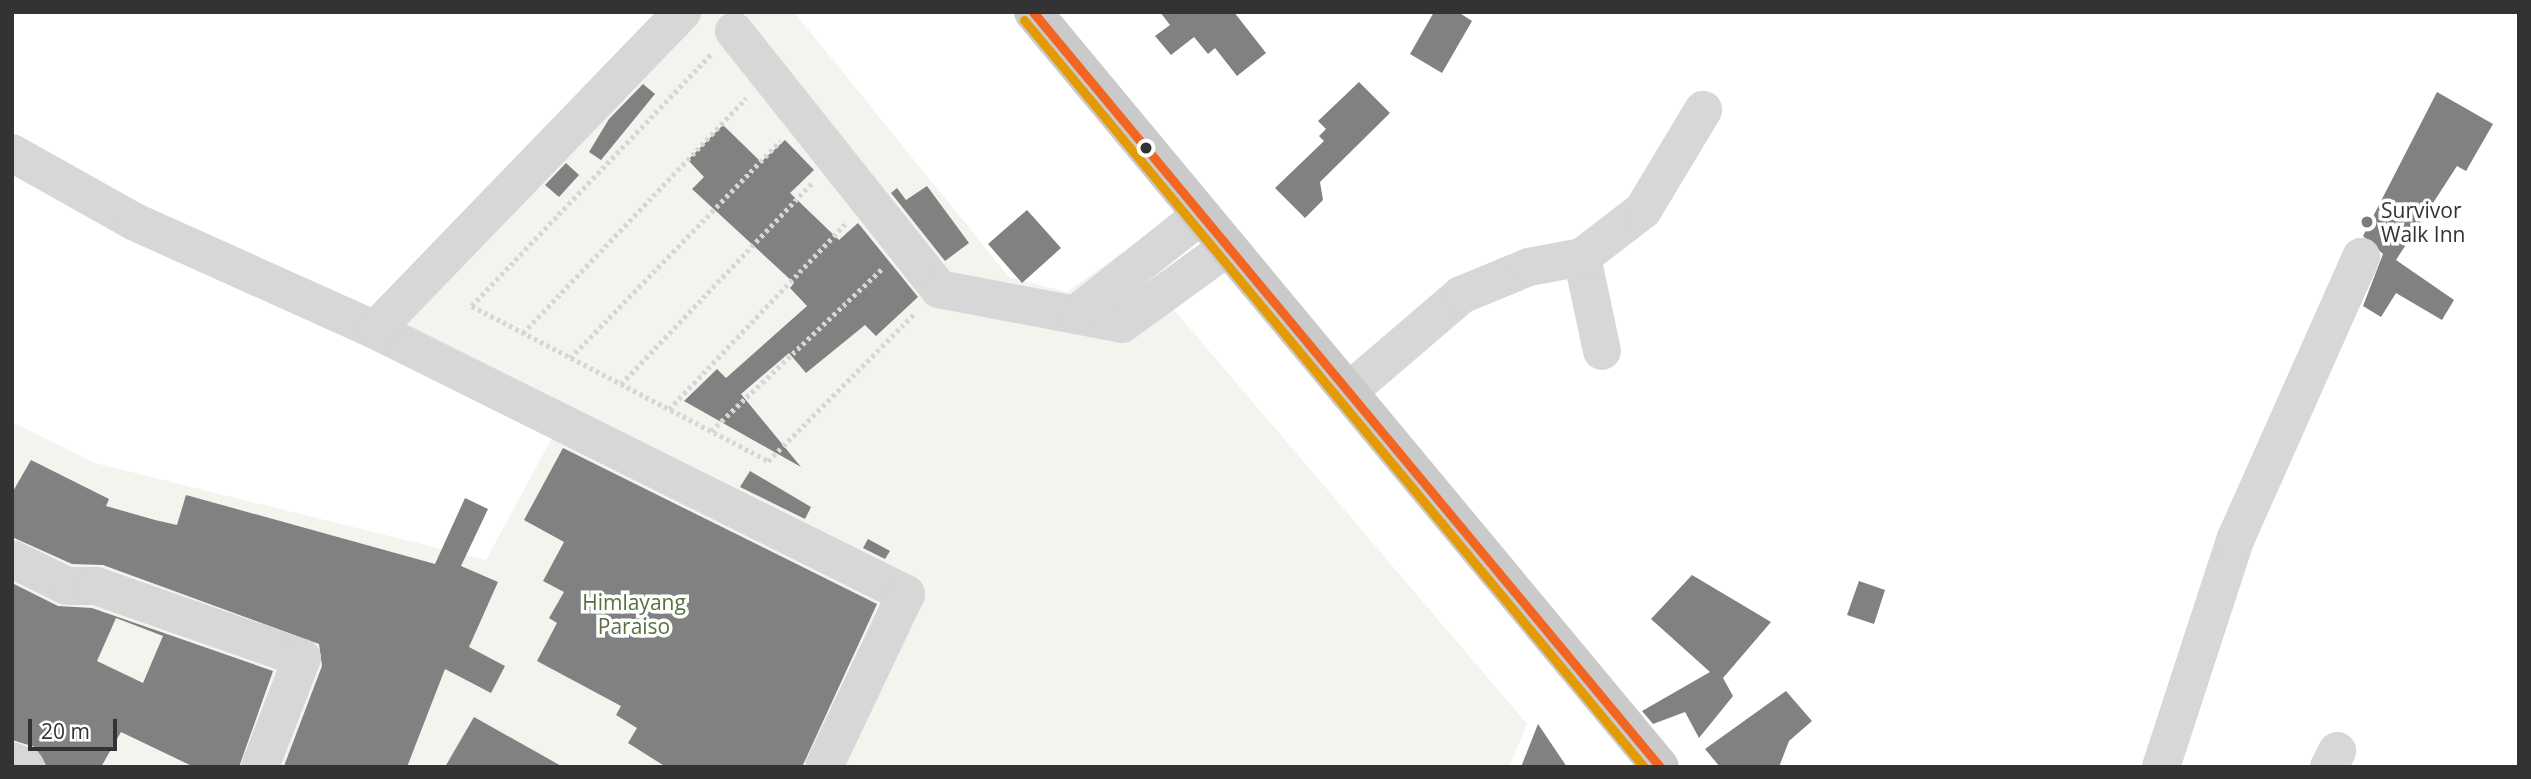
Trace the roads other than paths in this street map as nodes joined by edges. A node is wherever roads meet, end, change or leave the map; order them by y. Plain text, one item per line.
1 (682, 12) edge
2 (1033, 12) edge
3 (734, 31) road end
4 (1703, 110) dead end
5 (12, 153) edge
6 (1201, 215) junction
7 (1228, 247) junction
8 (1582, 257) junction
9 (2361, 257) dead end
10 (1075, 315) junction
11 (376, 330) junction
12 (1602, 351) dead end
13 (1348, 392) junction
14 (12, 559) edge
15 (12, 761) edge
16 (26, 767) edge
17 (260, 767) edge
18 (824, 767) edge
19 (1660, 767) edge
20 (2161, 767) edge

1 - 11 street
2 - 6 main road
3 - 10 street
4 - 8 street
5 - 11 street
6 - 7 main road
6 - 10 street
7 - 10 street
7 - 13 main road
8 - 12 street
8 - 13 street
9 - 20 street
11 - 18 street
13 - 19 main road
14 - 17 street
15 - 16 street

